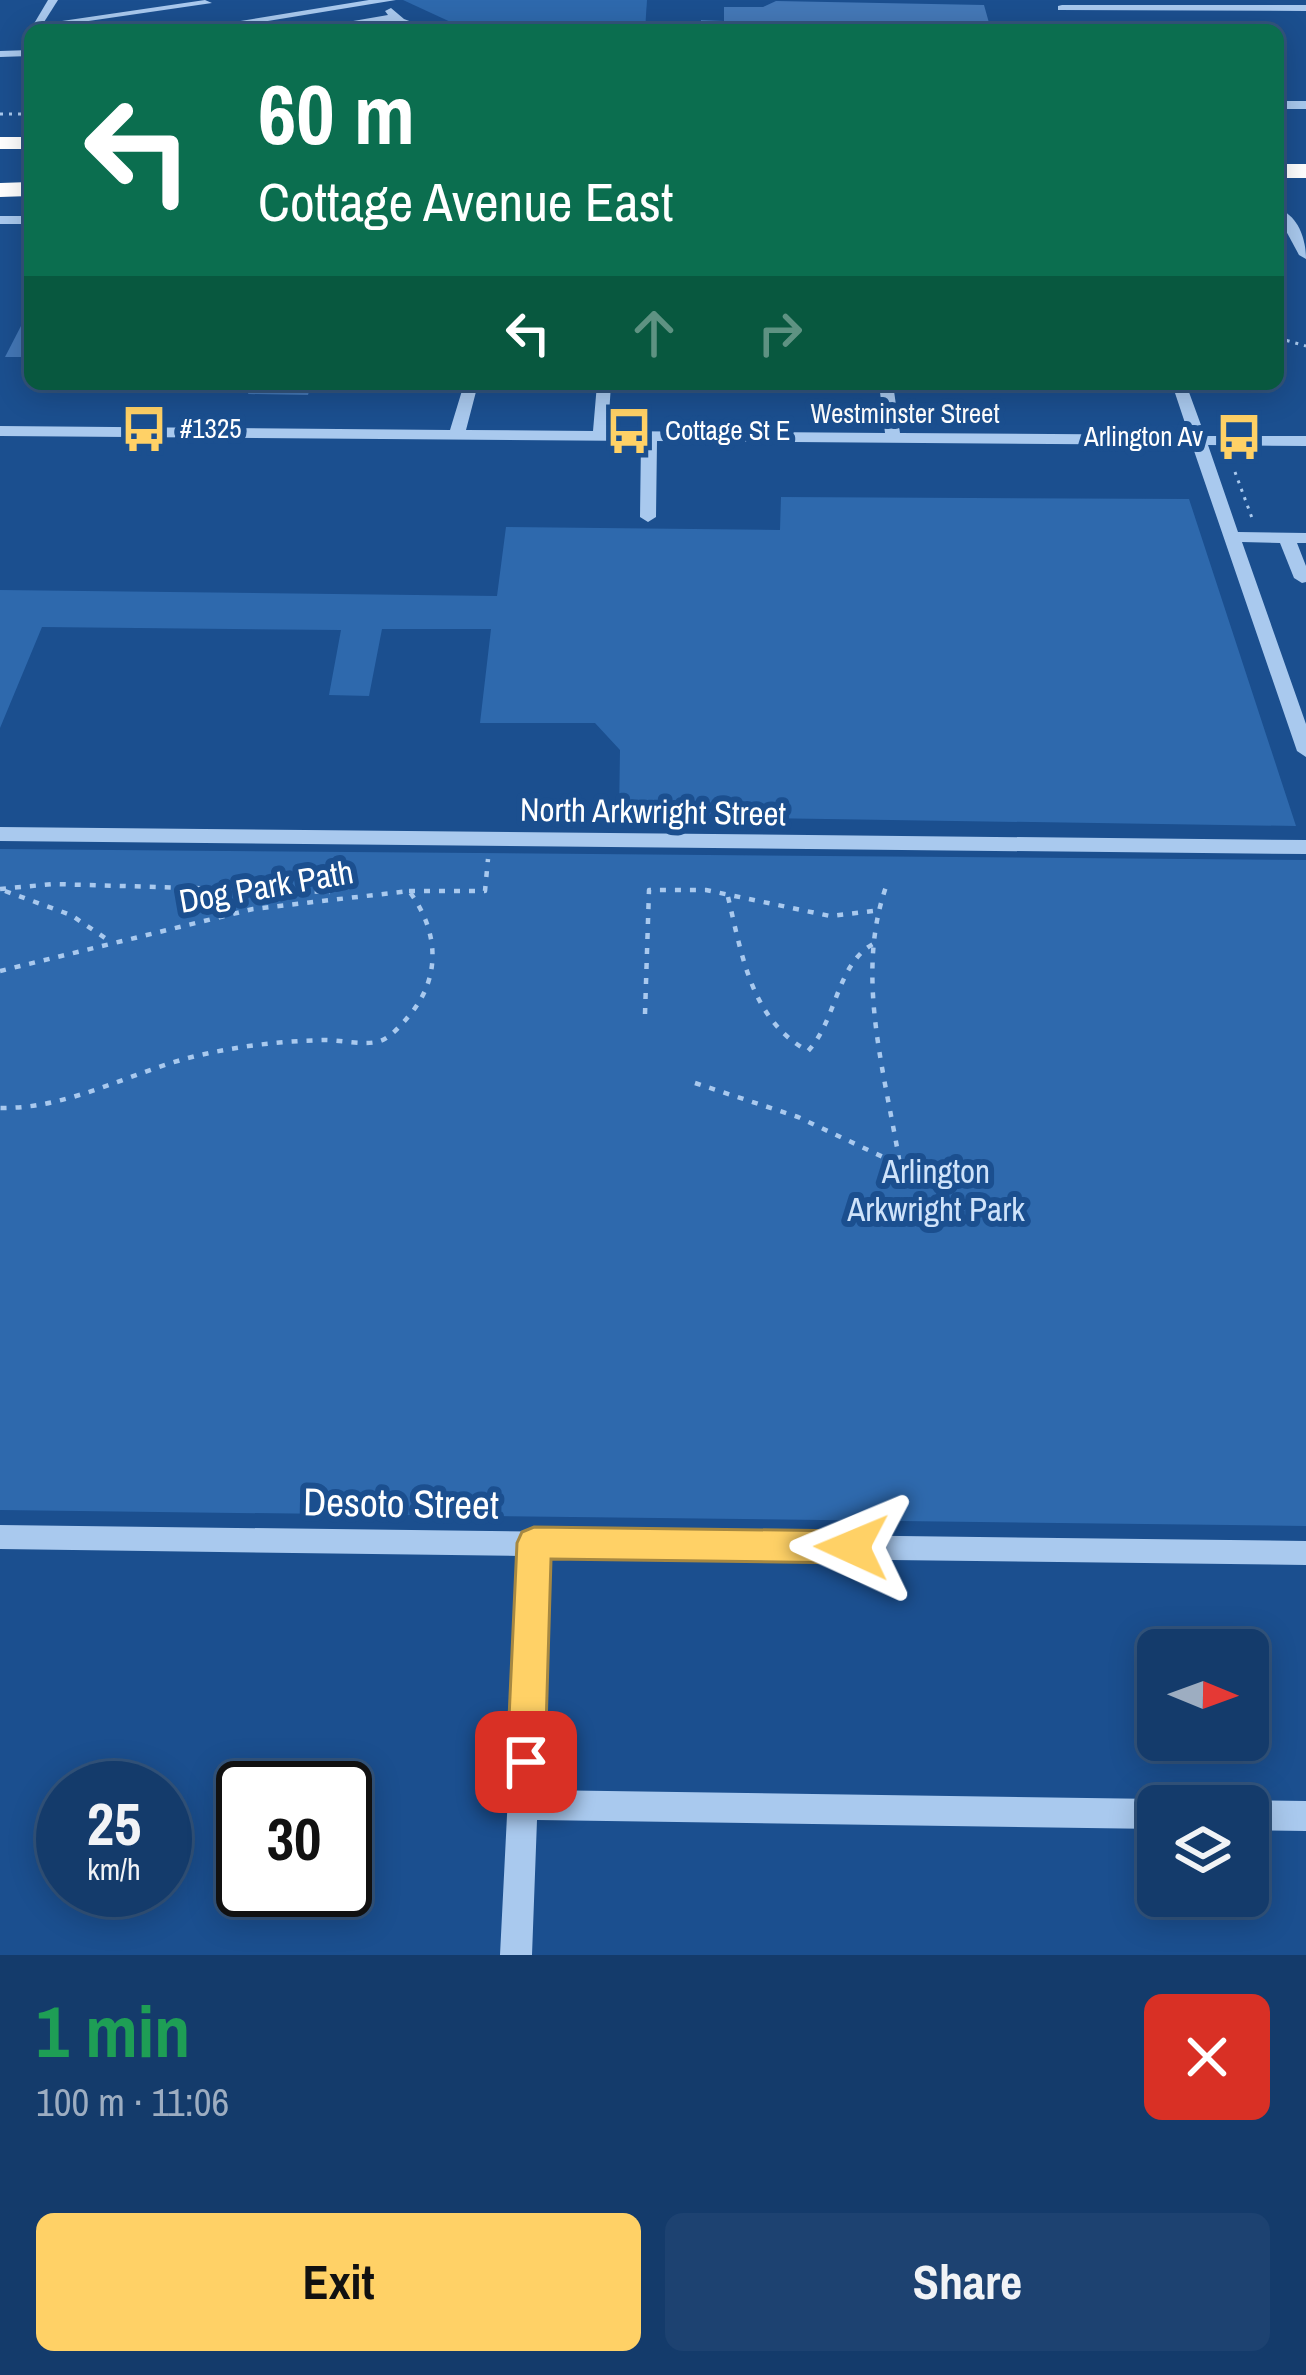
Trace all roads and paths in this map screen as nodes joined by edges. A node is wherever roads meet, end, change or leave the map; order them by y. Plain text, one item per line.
1 (387, 1) edge
2 (206, 2) edge
3 (1060, 4) edge
4 (1306, 8) edge
5 (397, 17) junction
6 (78, 24) edge
7 (235, 24) edge
8 (254, 24) edge
9 (349, 24) edge
10 (413, 24) edge
11 (23, 53) edge
12 (0, 54) edge
13 (1284, 221) edge
14 (1306, 255) edge
15 (469, 390) edge
16 (604, 390) edge
17 (887, 390) edge
18 (1181, 390) edge
19 (0, 431) edge
20 (457, 434) junction
21 (600, 435) junction
22 (649, 436) junction
23 (892, 437) junction
24 (1196, 440) junction
25 (1306, 441) edge
26 (1233, 460) dead end
27 (648, 517) dead end
28 (1230, 537) junction
29 (1259, 537) junction
30 (1296, 538) edge
31 (1302, 578) dead end
32 (1306, 751) edge
33 (0, 834) edge
34 (488, 839) junction
35 (1306, 847) edge
36 (887, 884) dead end
37 (0, 889) edge
38 (409, 891) junction
39 (340, 892) junction
40 (728, 894) junction
41 (876, 911) junction
42 (111, 942) junction
43 (873, 944) junction
44 (0, 971) edge
45 (645, 1014) dead end
46 (695, 1082) dead end
47 (0, 1108) edge
48 (0, 1537) edge
49 (534, 1543) junction
50 (1306, 1553) edge
51 (524, 1805) junction
52 (1137, 1814) edge
53 (1269, 1815) edge
54 (1306, 1816) edge
55 (516, 1955) edge

1 - 5 street
1 - 8 street
2 - 6 street
2 - 7 street
3 - 4 street
5 - 9 street
5 - 10 street
11 - 12 street
13 - 14 street
15 - 20 street
16 - 21 street
17 - 23 street
18 - 24 street
19 - 20 street, Westminster Street
20 - 21 street, Westminster Street
21 - 22 street, Westminster Street
22 - 23 street, Westminster Street
22 - 27 street
23 - 24 street, Westminster Street
24 - 25 street, Westminster Street
24 - 28 street
26 - 29 path
28 - 29 street
28 - 32 street
29 - 30 street
30 - 31 street
33 - 34 street, North Arkwright Street
34 - 35 street, North Arkwright Street
34 - 38 path, Dog Park Path
36 - 41 path
37 - 39 path
37 - 42 path
38 - 39 path, Dog Park Path
38 - 47 path
39 - 42 path, Dog Park Path
40 - 41 path
40 - 43 path
40 - 45 path
41 - 43 path
42 - 44 path, Dog Park Path
43 - 46 path
48 - 49 street, Desoto Street
49 - 50 street, Desoto Street
49 - 51 street
51 - 52 street
51 - 55 street
53 - 54 street

